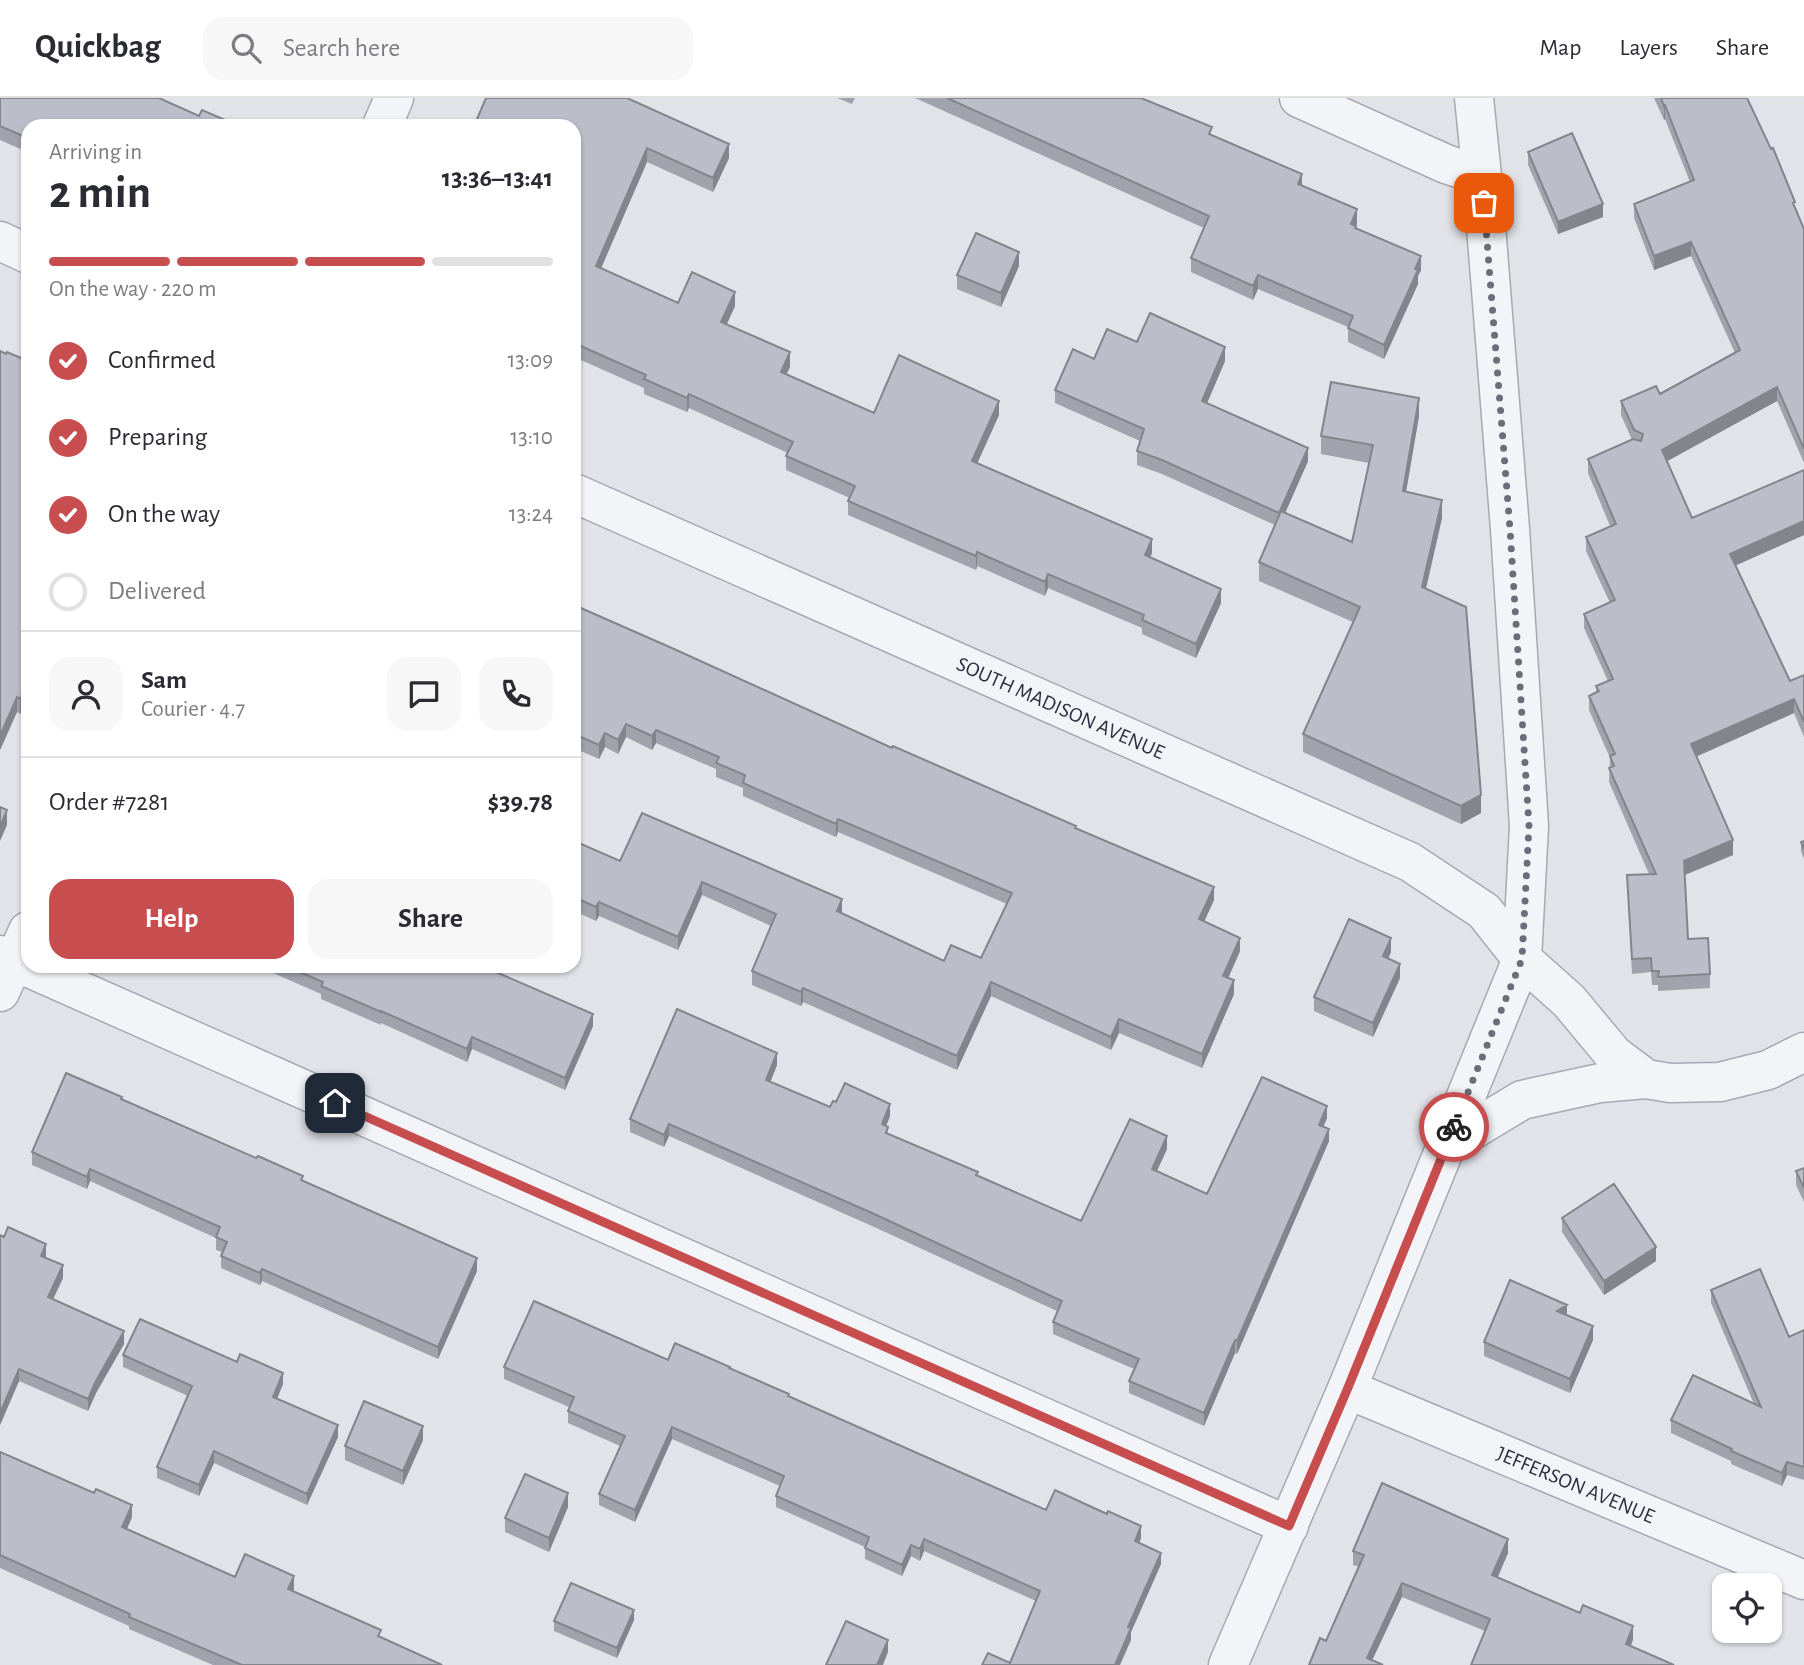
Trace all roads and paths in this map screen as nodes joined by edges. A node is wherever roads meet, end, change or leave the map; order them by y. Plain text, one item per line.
1 (394, 98) edge
2 (1299, 98) edge
3 (1474, 98) edge
4 (385, 119) edge
5 (1482, 176) junction
6 (0, 242) edge
7 (21, 251) edge
8 (581, 496) edge
9 (1522, 959) junction
10 (43, 973) edge
11 (1804, 1052) edge
12 (1646, 1079) junction
13 (1446, 1146) junction
14 (1347, 1390) junction
15 (1289, 1526) junction
16 (1804, 1580) edge
17 (1228, 1665) edge

1 - 4 street
2 - 5 street
3 - 5 street
5 - 9 street
6 - 7 street
8 - 9 street, SOUTH MADISON AVENUE
9 - 12 street, SOUTH MADISON AVENUE
9 - 13 street
10 - 15 street
11 - 12 street
12 - 13 street
13 - 14 street
14 - 15 street
14 - 16 street, JEFFERSON AVENUE
15 - 17 street

